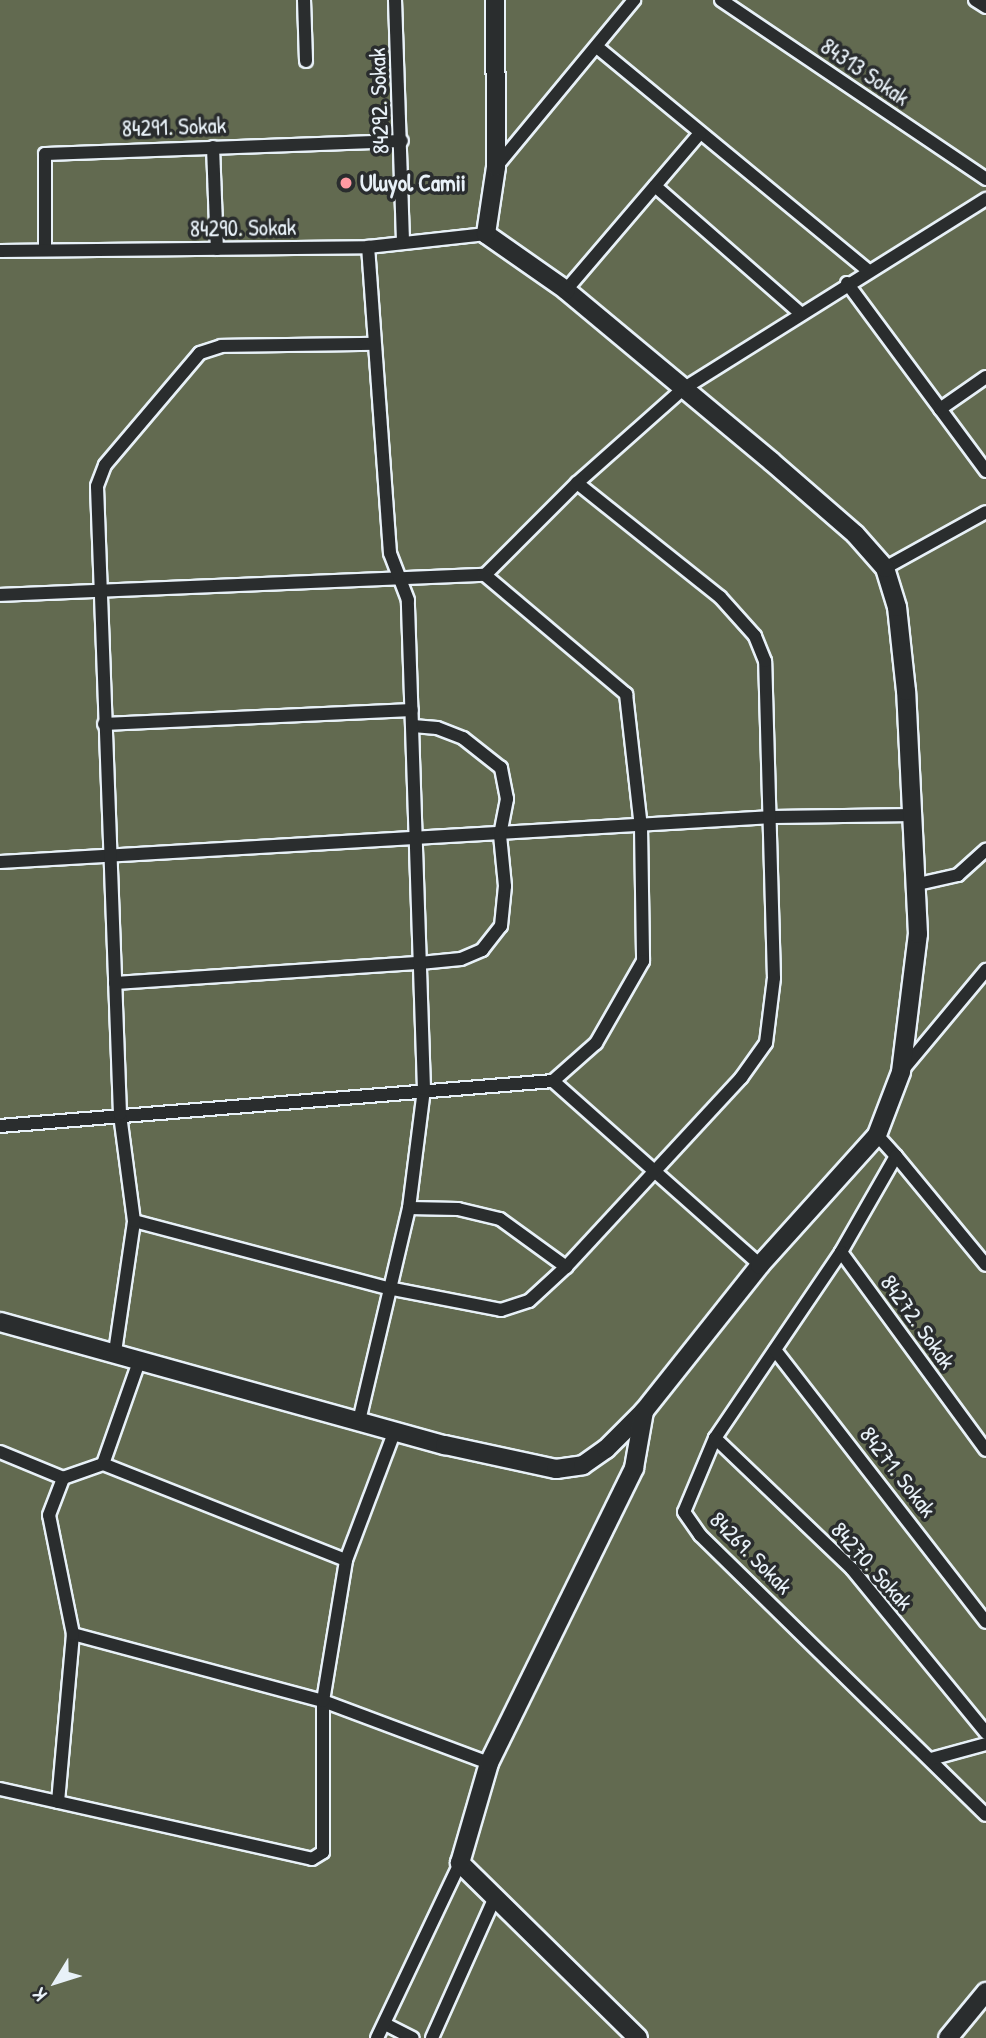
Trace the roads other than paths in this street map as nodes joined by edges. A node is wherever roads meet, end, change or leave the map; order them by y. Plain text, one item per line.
1 (304, 0) edge
2 (395, 0) edge
3 (495, 0) edge
4 (634, 0) edge
5 (721, 0) edge
6 (975, 0) edge
7 (986, 7) edge
8 (597, 47) junction
9 (306, 61) dead end
10 (700, 133) junction
11 (402, 141) junction
12 (212, 147) junction
13 (496, 167) junction
14 (986, 179) edge
15 (655, 186) junction
16 (986, 199) edge
17 (486, 234) junction
18 (403, 243) junction
19 (368, 247) junction
20 (217, 249) junction
21 (45, 250) junction
22 (0, 251) edge
23 (869, 270) junction
24 (847, 284) junction
25 (566, 290) junction
26 (801, 314) junction
27 (372, 344) junction
28 (986, 377) edge
29 (683, 389) junction
30 (940, 409) junction
31 (986, 471) edge
32 (576, 483) junction
33 (986, 512) edge
34 (885, 568) junction
35 (485, 575) junction
36 (402, 580) junction
37 (98, 592) junction
38 (0, 594) edge
39 (411, 710) junction
40 (104, 724) junction
41 (413, 726) junction
42 (914, 815) junction
43 (773, 817) junction
44 (641, 827) junction
45 (500, 835) junction
46 (419, 837) junction
47 (986, 850) edge
48 (110, 852) junction
49 (0, 862) edge
50 (918, 884) junction
51 (420, 963) junction
52 (986, 970) edge
53 (115, 983) junction
54 (901, 1072) junction
55 (554, 1081) junction
56 (424, 1090) junction
57 (120, 1114) junction
58 (0, 1126) edge
59 (877, 1135) junction
60 (896, 1156) junction
61 (655, 1168) junction
62 (409, 1208) junction
63 (134, 1221) junction
64 (841, 1252) junction
65 (760, 1265) junction
66 (986, 1265) edge
67 (566, 1267) junction
68 (388, 1288) junction
69 (0, 1322) edge
70 (775, 1350) junction
71 (115, 1352) junction
72 (140, 1359) junction
73 (644, 1411) junction
74 (359, 1421) junction
75 (395, 1430) junction
76 (715, 1438) junction
77 (986, 1450) edge
78 (0, 1452) edge
79 (103, 1464) junction
80 (63, 1478) junction
81 (346, 1560) junction
82 (986, 1622) edge
83 (73, 1634) junction
84 (323, 1701) junction
85 (986, 1733) edge
86 (986, 1744) edge
87 (931, 1759) junction
88 (489, 1763) junction
89 (0, 1789) edge
90 (58, 1802) junction
91 (986, 1815) edge
92 (460, 1863) junction
93 (495, 1897) junction
94 (986, 1992) edge
95 (385, 2024) junction
96 (377, 2038) edge
97 (413, 2038) edge
98 (432, 2038) edge
99 (638, 2038) edge
100 (948, 2038) edge

1 - 9 street
2 - 11 street, 84292. Sokak
3 - 13 street
4 - 8 street
5 - 14 street, 84313 Sokak
6 - 7 street
8 - 10 street
8 - 13 street
10 - 15 street
10 - 23 street
11 - 12 street, 84291. Sokak
11 - 18 street, 84292. Sokak
12 - 20 street
12 - 21 street, 84291. Sokak
13 - 17 street
15 - 25 street
15 - 26 street
16 - 23 street
17 - 18 street, 84290. Sokak
17 - 25 street
18 - 19 street, 84290. Sokak
19 - 20 street, 84290. Sokak
19 - 27 street
20 - 21 street, 84290. Sokak
21 - 22 street, 84290. Sokak
23 - 24 street
24 - 26 street
24 - 30 street
25 - 29 street
26 - 29 street
27 - 36 street
27 - 37 street
28 - 30 street
29 - 32 street
29 - 34 street
30 - 31 street
32 - 35 street
32 - 43 street
33 - 34 street
34 - 42 street
35 - 36 street
35 - 44 street
36 - 37 street
36 - 39 street
37 - 38 street
37 - 40 street
39 - 40 street
39 - 41 street
40 - 48 street
41 - 45 street
41 - 46 street
42 - 43 street
42 - 50 street
43 - 44 street
43 - 61 street
44 - 45 street
44 - 55 street
45 - 46 street
45 - 51 street
46 - 48 street
46 - 51 street
47 - 50 street
48 - 49 street
48 - 53 street
50 - 54 street
51 - 53 street
51 - 56 street
52 - 54 street
53 - 57 street
54 - 59 street
55 - 56 street
55 - 61 street
56 - 57 street
56 - 62 street
57 - 58 street
57 - 63 street
59 - 60 street
59 - 65 street
60 - 64 street, 84269. Sokak
60 - 66 street
61 - 65 street
61 - 67 street
62 - 67 street
62 - 68 street
63 - 68 street
63 - 71 street
64 - 70 street, 84269. Sokak
64 - 77 street, 84272. Sokak
65 - 73 street
67 - 68 street
68 - 74 street
69 - 71 street
70 - 76 street, 84269. Sokak
70 - 82 street, 84271. Sokak
71 - 72 street
72 - 74 street
72 - 79 street
73 - 75 street
73 - 88 street
74 - 75 street
75 - 81 street
76 - 85 street, 84270. Sokak
76 - 87 street, 84269. Sokak
78 - 80 street
79 - 80 street
79 - 81 street
80 - 83 street
81 - 84 street
83 - 84 street
83 - 90 street
84 - 88 street
84 - 90 street
86 - 87 street
87 - 91 street, 84269. Sokak
88 - 92 street
89 - 90 street
92 - 93 street
92 - 95 street
93 - 98 street
93 - 99 street
94 - 100 street
95 - 96 street
95 - 97 street

